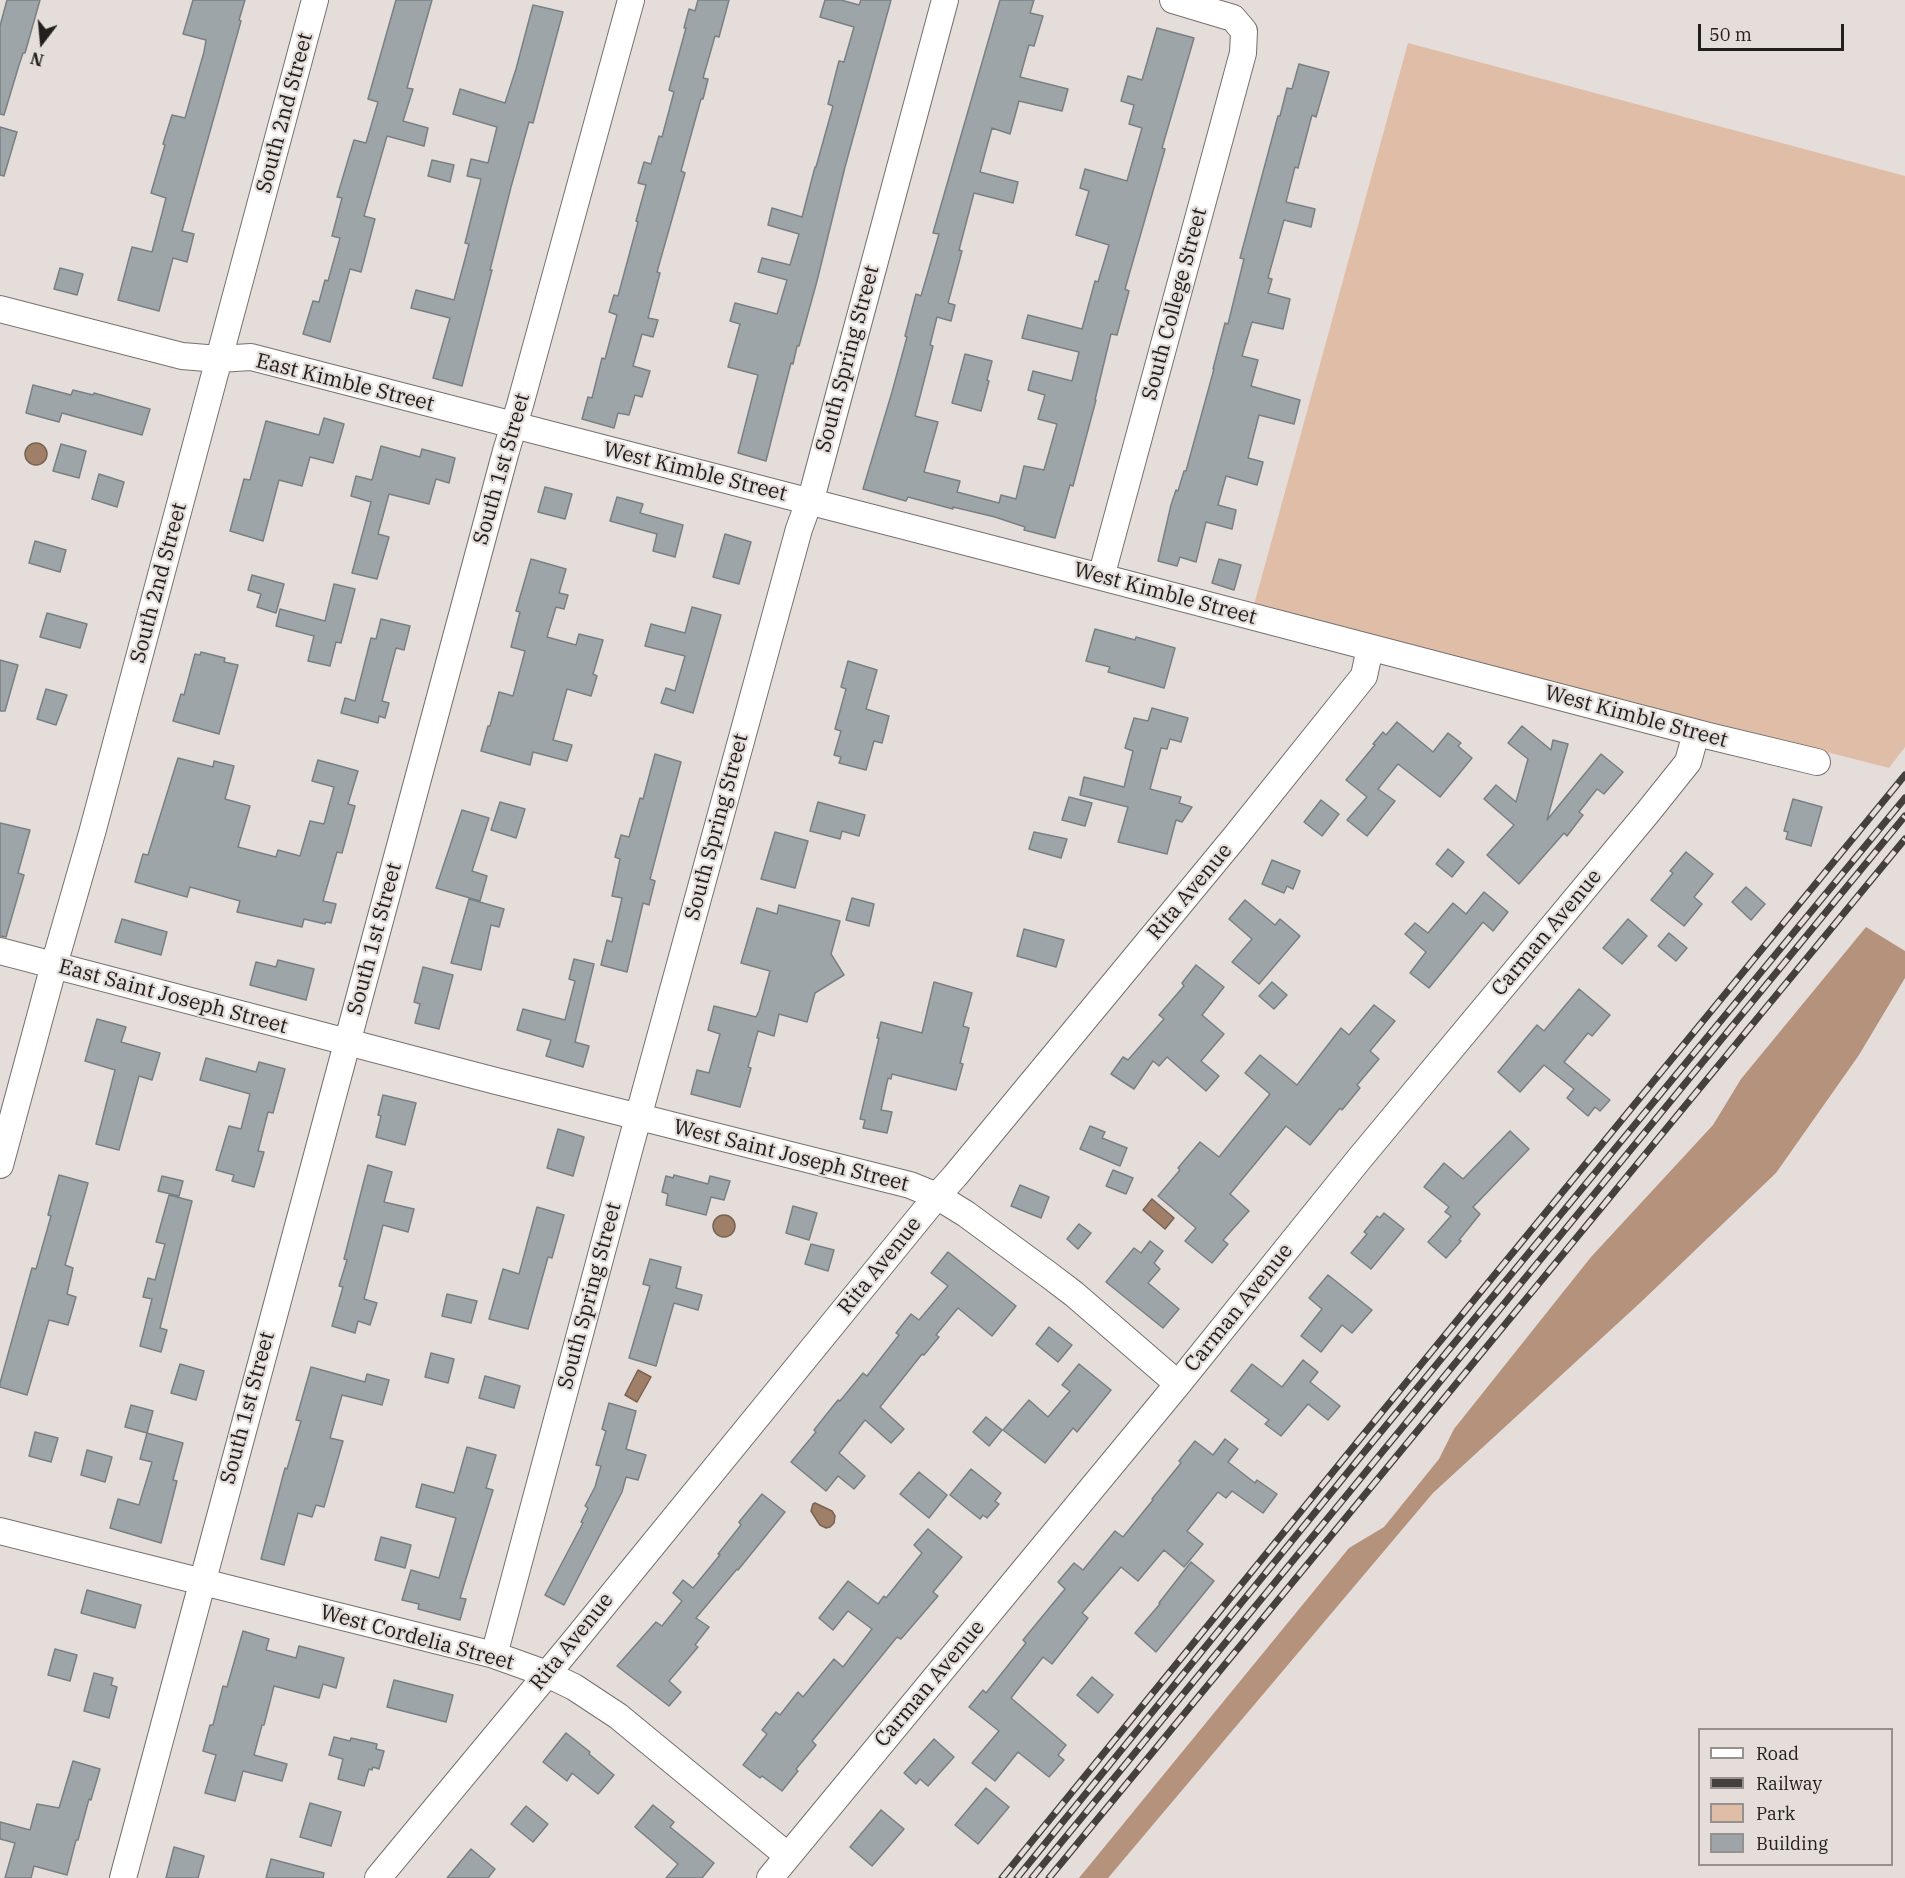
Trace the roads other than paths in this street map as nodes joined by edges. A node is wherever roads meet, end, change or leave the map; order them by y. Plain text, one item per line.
1 (315, 0) edge
2 (631, 0) edge
3 (945, 0) edge
4 (1173, 0) edge
5 (0, 309) edge
6 (219, 359) junction
7 (513, 426) junction
8 (808, 501) junction
9 (1101, 577) junction
10 (1370, 648) junction
11 (1696, 733) junction
12 (1817, 762) dead end
13 (0, 951) edge
14 (54, 965) junction
15 (346, 1042) junction
16 (638, 1117) junction
17 (0, 1165) edge
18 (937, 1196) junction
19 (1178, 1384) junction
20 (0, 1531) edge
21 (201, 1583) junction
22 (494, 1655) junction
23 (547, 1674) junction
24 (788, 1856) junction
25 (123, 1878) edge
26 (378, 1878) edge
27 (770, 1878) edge

1 - 6 street, South 2nd Street
2 - 7 street, South 1st Street
3 - 8 street, South Spring Street
4 - 9 street, South College Street
5 - 6 street, East Kimble Street
6 - 7 street, East Kimble Street
6 - 14 street, South 2nd Street
7 - 8 street, West Kimble Street
7 - 15 street, South 1st Street
8 - 9 street, West Kimble Street
8 - 16 street, South Spring Street
9 - 10 street, West Kimble Street
10 - 11 street, West Kimble Street
10 - 18 street, Rita Avenue
11 - 12 street, West Kimble Street
11 - 19 street, Carman Avenue
13 - 14 street, East Saint Joseph Street
14 - 15 street, East Saint Joseph Street
14 - 17 street, South 2nd Street
15 - 16 street, West Saint Joseph Street
15 - 21 street, South 1st Street
16 - 18 street, West Saint Joseph Street
16 - 22 street, South Spring Street
18 - 19 street, West Saint Joseph Street
18 - 23 street, Rita Avenue
19 - 24 street, Carman Avenue
20 - 21 street, West Cordelia Street
21 - 22 street, West Cordelia Street
21 - 25 street, South 1st Street
22 - 23 street, West Cordelia Street
23 - 24 street, West Cordelia Street
23 - 26 street, Rita Avenue
24 - 27 street, Carman Avenue

